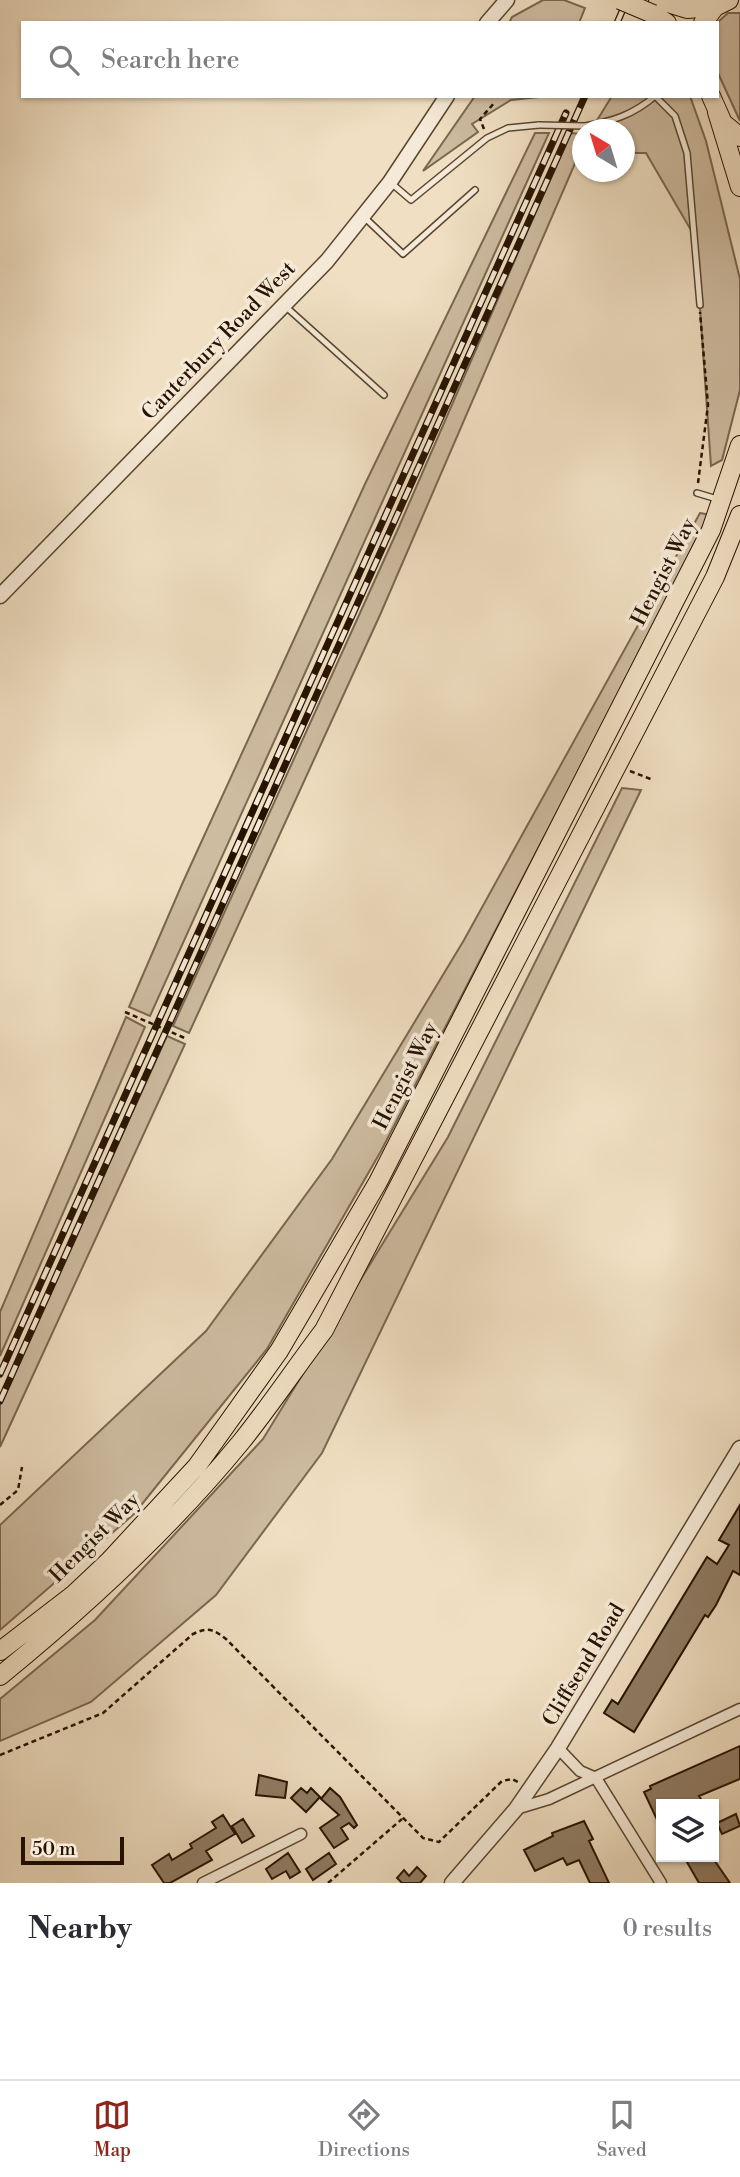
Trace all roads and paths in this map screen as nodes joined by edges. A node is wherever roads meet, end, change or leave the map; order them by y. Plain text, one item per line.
1 (492, 0) edge
2 (507, 0) edge
3 (620, 0) edge
4 (726, 4) edge
5 (660, 9) edge
6 (487, 21) edge
7 (488, 21) edge
8 (705, 21) edge
9 (446, 98) edge
10 (652, 98) edge
11 (657, 98) edge
12 (495, 102) dead end
13 (714, 104) edge
14 (740, 137) edge
15 (488, 138) junction
16 (390, 182) junction
17 (740, 187) edge
18 (475, 190) dead end
19 (363, 216) junction
20 (284, 305) junction
21 (700, 305) joint
22 (384, 396) dead end
23 (740, 445) edge
24 (697, 493) joint
25 (722, 501) junction
26 (740, 515) edge
27 (0, 596) edge
28 (618, 766) junction
29 (653, 780) dead end
30 (125, 1012) dead end
31 (187, 1039) dead end
32 (738, 1454) edge
33 (22, 1467) dead end
34 (0, 1505) edge
35 (0, 1651) edge
36 (0, 1676) edge
37 (740, 1709) edge
38 (558, 1748) junction
39 (0, 1755) edge
40 (596, 1778) junction
41 (530, 1790) junction
42 (516, 1809) junction
43 (402, 1819) junction
44 (301, 1834) dead end
45 (203, 1883) edge
46 (328, 1883) edge
47 (452, 1883) edge
48 (661, 1883) edge

1 - 6 street
2 - 7 street
3 - 5 main road, bridge
4 - 5 main road
4 - 8 main road
9 - 16 street, Canterbury Road West
10 - 15 lane, bridge
11 - 21 lane
12 - 15 path
13 - 14 main road
13 - 17 main road
15 - 16 lane
16 - 19 street, Canterbury Road West
18 - 19 lane
19 - 20 street, Canterbury Road West
20 - 22 lane
20 - 27 street, Canterbury Road West
21 - 24 path
23 - 25 main road, Hengist Way
24 - 25 lane
25 - 35 main road, Hengist Way
26 - 28 main road, Hengist Way
28 - 29 path
28 - 36 main road, Hengist Way
30 - 31 path, bridge
32 - 38 street, Cliffsend Road
33 - 34 path
37 - 40 street
38 - 40 street
38 - 41 street, Cliffsend Road
39 - 43 path
40 - 42 street
40 - 48 street
41 - 42 street, Cliffsend Road
41 - 43 path
42 - 47 street, Cliffsend Road
43 - 46 path
44 - 45 street

